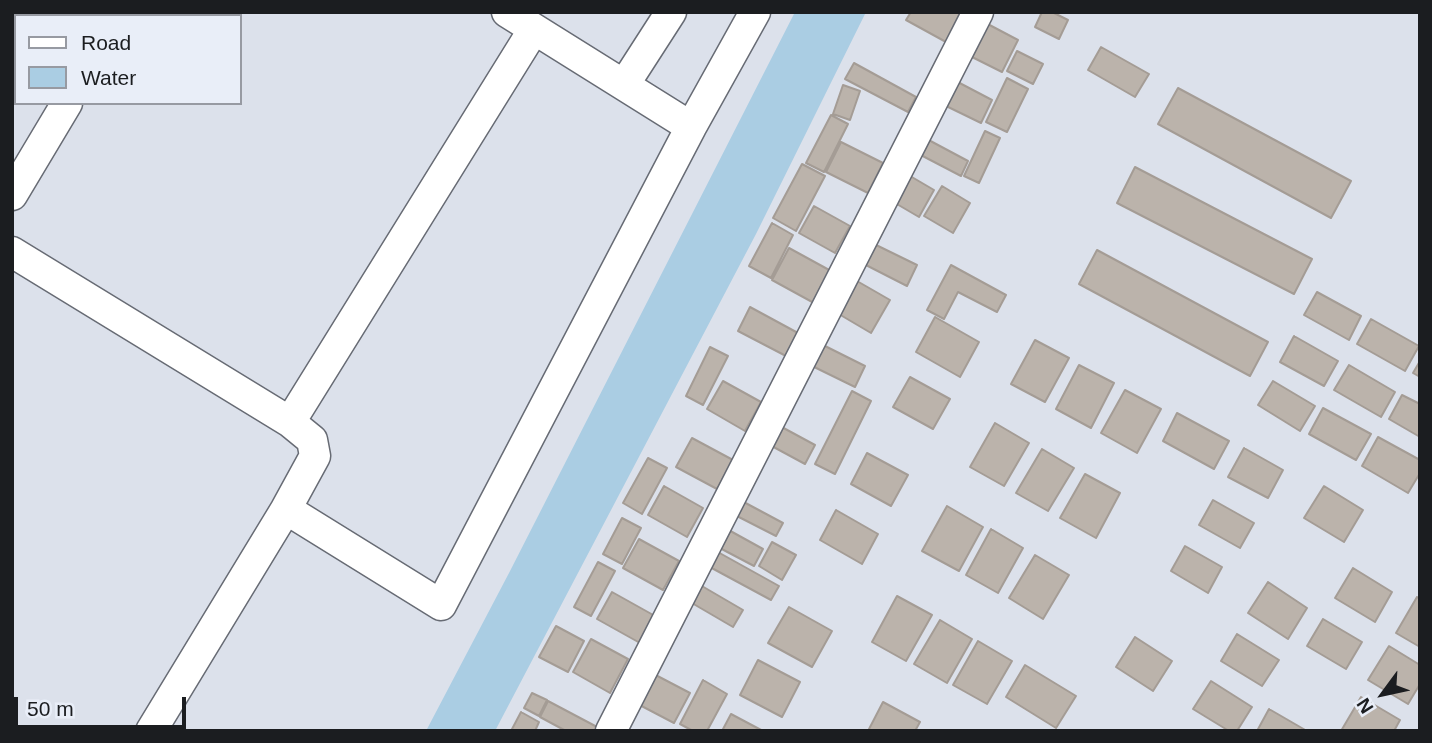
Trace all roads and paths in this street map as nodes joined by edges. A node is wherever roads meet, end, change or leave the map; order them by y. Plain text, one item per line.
1 (507, 12) edge
2 (671, 12) edge
3 (755, 12) edge
4 (978, 12) edge
5 (534, 29) junction
6 (624, 85) junction
7 (66, 105) edge
8 (691, 127) junction
9 (12, 195) edge
10 (12, 252) edge
11 (290, 422) junction
12 (286, 509) junction
13 (151, 731) edge
14 (611, 731) edge

1 - 5 street
2 - 6 street
3 - 8 street
4 - 14 street
5 - 6 street
5 - 11 street
6 - 8 street
7 - 9 street
8 - 12 street
10 - 11 street
11 - 12 street
12 - 13 street

